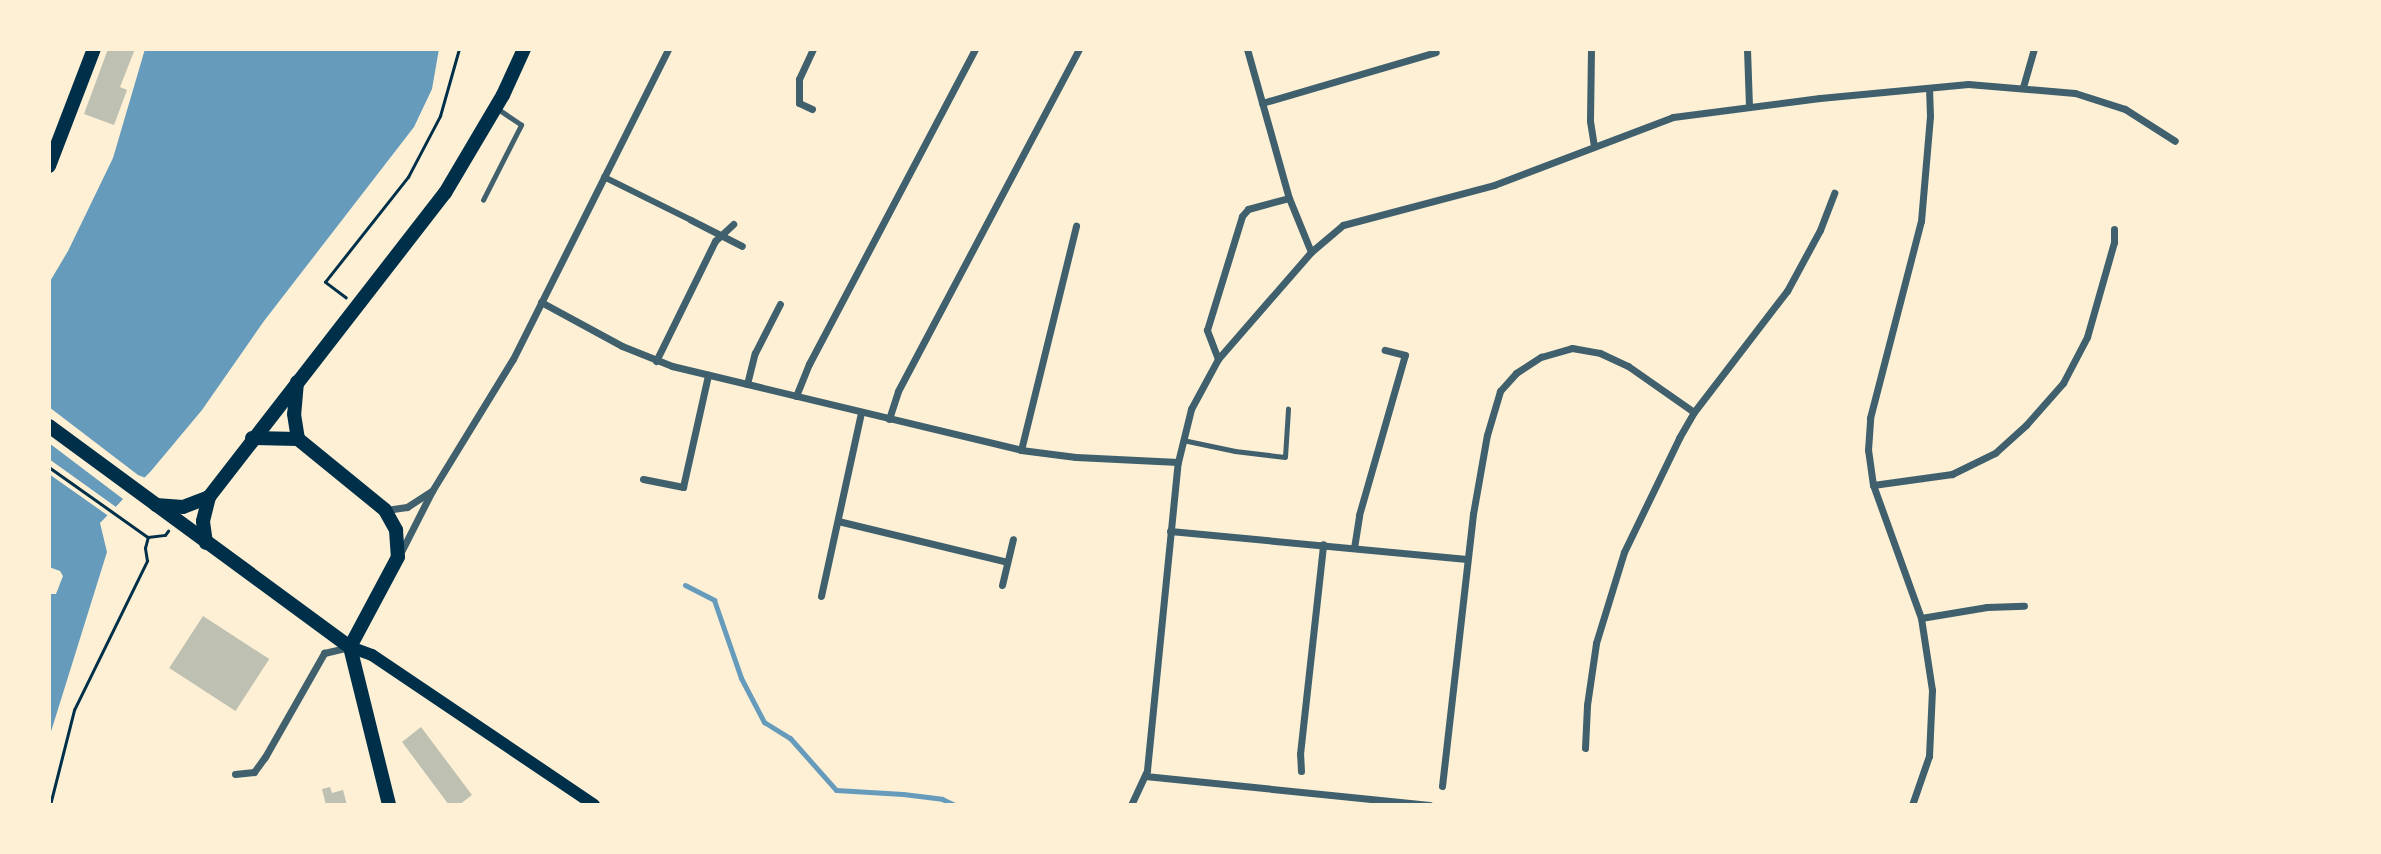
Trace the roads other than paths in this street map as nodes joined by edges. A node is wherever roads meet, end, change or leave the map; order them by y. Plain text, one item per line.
1 (94, 49) edge
2 (524, 49) edge
3 (668, 49) edge
4 (813, 49) edge
5 (975, 49) edge
6 (1079, 49) edge
7 (1247, 49) edge
8 (1591, 49) edge
9 (1747, 49) edge
10 (2034, 49) edge
11 (1436, 52) dead end
12 (2023, 87) junction
13 (1929, 88) junction
14 (1262, 103) junction
15 (1749, 106) junction
16 (495, 107) junction
17 (812, 109) dead end
18 (2175, 141) dead end
19 (1594, 145) junction
20 (49, 166) edge
21 (604, 177) junction
22 (1835, 193) dead end
23 (1289, 198) junction
24 (483, 200) dead end
25 (691, 220) joint
26 (733, 224) dead end
27 (1076, 226) dead end
28 (2114, 229) dead end
29 (721, 235) junction
30 (742, 246) dead end
31 (1311, 252) junction
32 (541, 302) junction
33 (780, 304) dead end
34 (1385, 350) dead end
35 (1218, 359) junction
36 (656, 361) junction
37 (708, 375) junction
38 (298, 382) junction
39 (747, 384) junction
40 (796, 396) junction
41 (1288, 409) dead end
42 (861, 412) junction
43 (1694, 412) junction
44 (889, 419) junction
45 (49, 426) edge
46 (252, 438) junction
47 (298, 439) junction
48 (1182, 440) junction
49 (1021, 450) junction
50 (1178, 462) junction
51 (643, 479) dead end
52 (1873, 485) junction
53 (432, 491) junction
54 (209, 497) junction
55 (385, 510) junction
56 (176, 517) junction
57 (838, 521) junction
58 (1171, 531) junction
59 (1013, 539) dead end
60 (206, 543) junction
61 (1323, 544) junction
62 (1354, 548) junction
63 (398, 557) junction
64 (1467, 559) junction
65 (1007, 562) junction
66 (1002, 584) dead end
67 (821, 596) dead end
68 (2024, 606) dead end
69 (1921, 618) junction
70 (350, 647) junction
71 (1585, 748) dead end
72 (1301, 771) dead end
73 (235, 774) dead end
74 (1145, 776) junction
75 (1442, 786) dead end
76 (1350, 801) edge
77 (389, 805) edge
78 (594, 805) edge
79 (1131, 805) edge
80 (1430, 805) edge
81 (1912, 805) edge

1 - 20 main road
2 - 16 main road
3 - 21 street
4 - 17 street
5 - 40 street
6 - 44 street
7 - 14 street
8 - 19 street
9 - 15 street
10 - 12 street
11 - 14 street
12 - 13 street
12 - 18 street
13 - 15 street
13 - 52 street
14 - 23 street
15 - 19 street
16 - 24 lane
16 - 38 main road
19 - 31 street
21 - 25 street
21 - 32 street
22 - 43 street
23 - 31 street
23 - 35 street
25 - 29 street
26 - 29 street
27 - 49 street
28 - 52 street
29 - 30 street
29 - 36 street
31 - 35 street
32 - 36 street
32 - 53 street
33 - 39 street
34 - 62 street
35 - 48 street
36 - 37 street
37 - 39 street
37 - 51 street
38 - 46 main road
38 - 47 main road
39 - 40 street
40 - 42 street
41 - 48 lane
42 - 44 street
42 - 57 street
43 - 64 street
43 - 71 street
44 - 49 street
45 - 56 main road
46 - 47 main road
46 - 54 main road
47 - 55 main road
48 - 50 street
49 - 50 street
50 - 58 street
52 - 69 street
53 - 55 street
53 - 63 street
54 - 56 main road
54 - 60 main road
55 - 63 main road
56 - 60 main road
57 - 65 street
57 - 67 street
58 - 61 street
58 - 74 street
59 - 65 street
60 - 70 main road
61 - 62 street
61 - 72 street
62 - 64 street
63 - 70 main road
64 - 75 street
65 - 66 street
68 - 69 street
69 - 81 street
70 - 73 street
70 - 77 main road
70 - 78 main road
74 - 76 street
74 - 79 street
76 - 80 street

